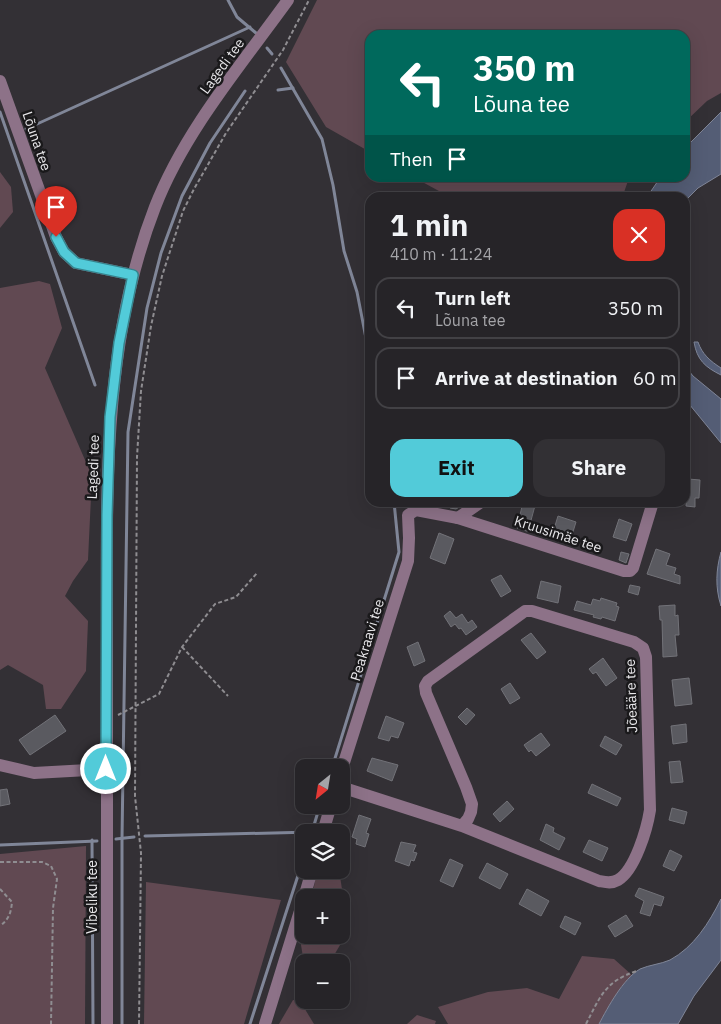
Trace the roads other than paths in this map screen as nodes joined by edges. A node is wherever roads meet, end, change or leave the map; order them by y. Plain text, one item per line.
1 (288, 0) edge
2 (0, 81) edge
3 (133, 275) junction
4 (474, 507) edge
5 (651, 507) edge
6 (408, 515) joint
7 (458, 518) junction
8 (345, 759) edge
9 (0, 765) edge
10 (106, 769) junction
11 (350, 791) edge
12 (462, 826) junction
13 (295, 927) edge
14 (107, 1024) edge
15 (265, 1024) edge

1 - 3 street, Lagedi tee
2 - 3 street, Lõuna tee
3 - 10 street, Lagedi tee
4 - 7 street
5 - 7 street, Kruusimäe tee
6 - 7 street, Kruusimäe tee
6 - 8 street, Peakraavi tee
9 - 10 street
10 - 14 street, Vibeliku tee
11 - 12 street, Jõeääre tee
12 - 12 street, Jõeääre tee
13 - 15 street

